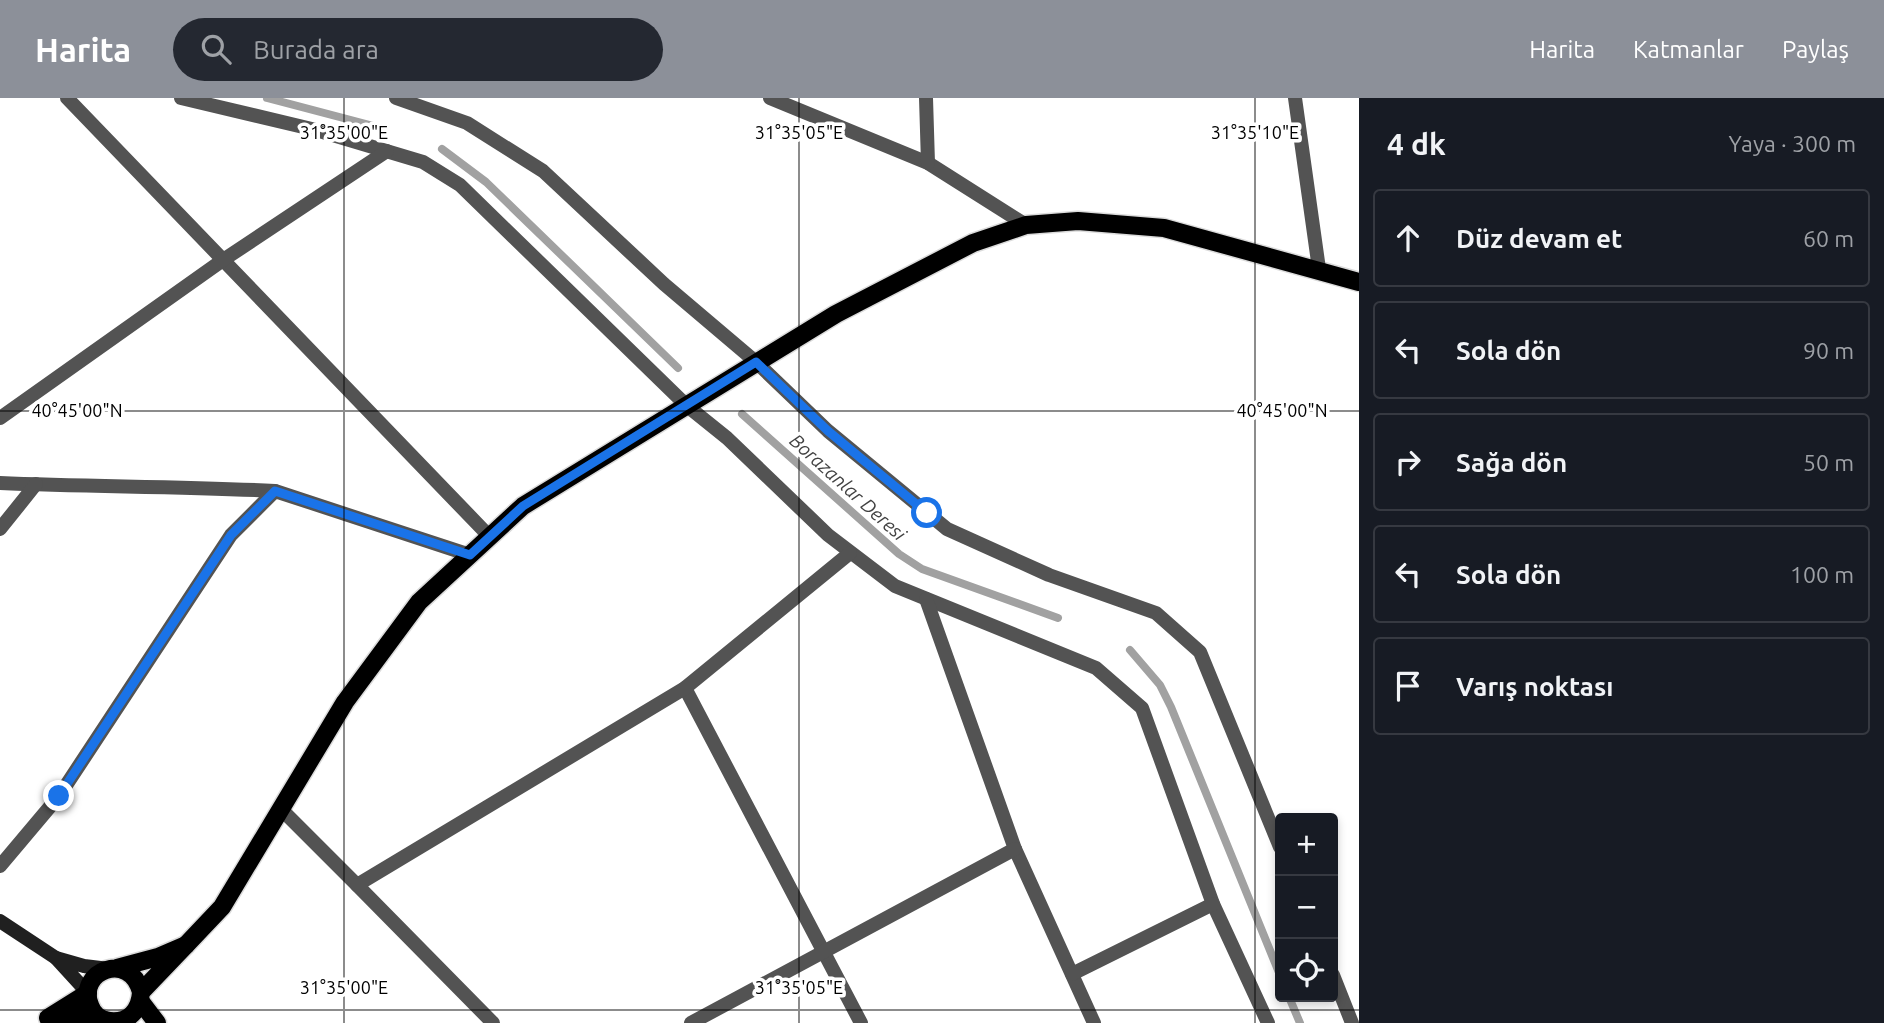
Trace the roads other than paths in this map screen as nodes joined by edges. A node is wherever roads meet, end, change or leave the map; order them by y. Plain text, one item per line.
1 (67, 98) edge
2 (181, 98) edge
3 (396, 98) edge
4 (770, 98) edge
5 (926, 98) edge
6 (1295, 98) edge
7 (387, 151) junction
8 (928, 163) junction
9 (1026, 225) junction
10 (223, 260) junction
11 (1319, 269) junction
12 (1359, 282) edge
13 (756, 362) junction
14 (686, 405) junction
15 (0, 418) edge
16 (0, 482) edge
17 (36, 484) junction
18 (275, 491) junction
19 (0, 529) edge
20 (489, 537) junction
21 (850, 553) junction
22 (470, 555) junction
23 (926, 599) junction
24 (685, 688) junction
25 (282, 810) junction
26 (1275, 835) edge
27 (1015, 849) junction
28 (0, 866) edge
29 (357, 885) junction
30 (1213, 904) junction
31 (0, 921) edge
32 (186, 945) junction
33 (823, 951) junction
34 (56, 958) junction
35 (113, 968) junction
36 (1072, 974) junction
37 (1338, 988) edge
38 (88, 993) junction
39 (141, 997) junction
40 (44, 1020) edge
41 (105, 1020) junction
42 (130, 1021) edge
43 (157, 1023) edge
44 (493, 1023) edge
45 (691, 1023) edge
46 (862, 1023) edge
47 (1094, 1023) edge
48 (1268, 1023) edge
49 (1352, 1023) edge

1 - 10 street
2 - 7 street
3 - 13 street
4 - 8 street
5 - 8 street
6 - 11 street
7 - 10 street
7 - 14 street
8 - 9 street
9 - 11 main road
9 - 13 main road
10 - 15 street
10 - 20 street
11 - 12 main road
13 - 14 main road
13 - 26 street
14 - 20 main road
14 - 21 street
16 - 17 street
17 - 18 street
17 - 19 street
18 - 22 street
18 - 28 street
20 - 22 main road
21 - 23 street
21 - 24 street
22 - 25 main road
23 - 27 street
23 - 30 street
24 - 29 street
24 - 33 street
25 - 29 street
25 - 32 main road
27 - 33 street
27 - 36 street
29 - 44 street
30 - 36 street
30 - 48 street
31 - 34 main road
32 - 35 main road
32 - 39 main road
33 - 45 street
33 - 46 street
34 - 35 main road
34 - 38 main road
35 - 38 main road
35 - 39 main road
36 - 47 street
37 - 49 street
38 - 40 main road
38 - 41 main road
39 - 42 main road
39 - 43 main road
40 - 41 main road
41 - 42 main road

